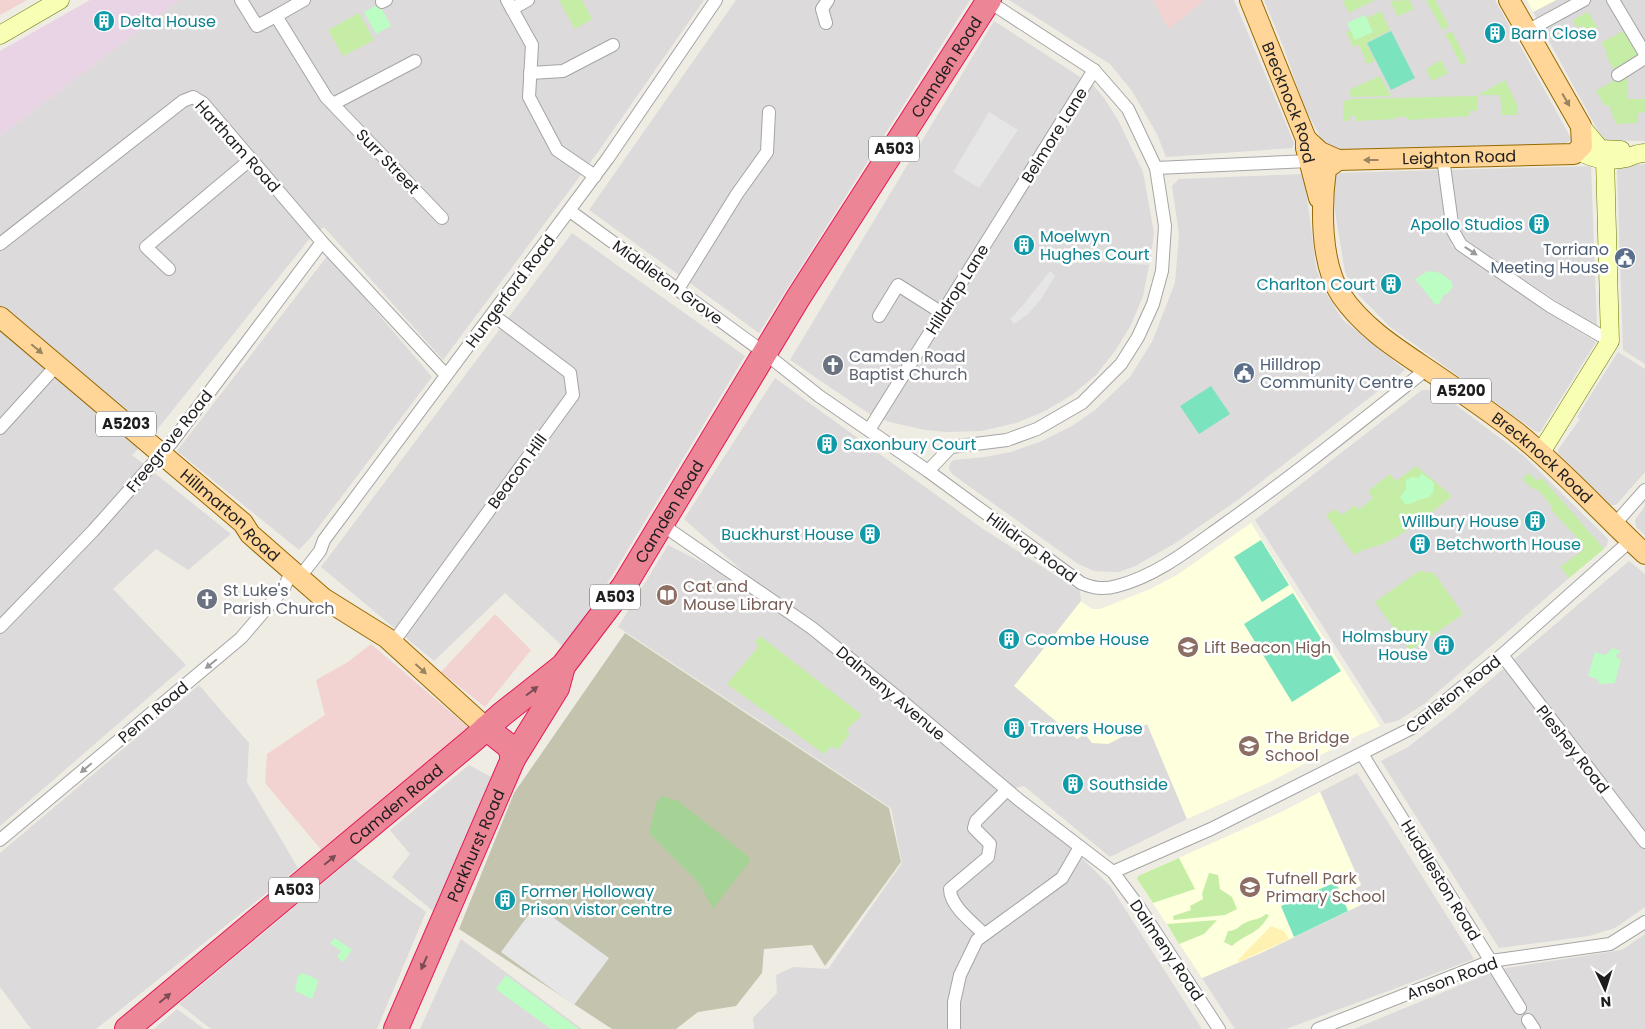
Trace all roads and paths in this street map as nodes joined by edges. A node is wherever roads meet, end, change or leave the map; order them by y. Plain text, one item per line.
1 (60, 0) edge
2 (240, 0) edge
3 (304, 0) edge
4 (528, 0) edge
5 (716, 0) edge
6 (828, 0) edge
7 (1250, 0) edge
8 (1509, 0) edge
9 (1584, 0) edge
10 (1613, 0) edge
11 (989, 1) edge
12 (509, 4) edge
13 (276, 16) junction
14 (826, 23) dead end
15 (1527, 31) junction
16 (0, 35) edge
17 (613, 45) dead end
18 (1645, 56) edge
19 (415, 61) dead end
20 (1094, 70) junction
21 (530, 74) junction
22 (1618, 75) dead end
23 (333, 104) junction
24 (769, 112) dead end
25 (1581, 126) junction
26 (1306, 139) junction
27 (1579, 151) junction
28 (1639, 153) edge
29 (1443, 158) junction
30 (251, 159) junction
31 (1605, 159) junction
32 (1338, 160) junction
33 (1309, 161) junction
34 (1156, 168) junction
35 (595, 176) junction
36 (1013, 200) joint
37 (1322, 206) junction
38 (570, 211) junction
39 (442, 218) dead end
40 (322, 242) junction
41 (0, 244) edge
42 (169, 269) dead end
43 (678, 290) junction
44 (942, 313) junction
45 (493, 315) junction
46 (879, 316) dead end
47 (0, 317) edge
48 (1610, 341) junction
49 (766, 354) junction
50 (57, 365) junction
51 (1427, 369) junction
52 (446, 375) junction
53 (0, 428) edge
54 (869, 430) junction
55 (162, 454) junction
56 (1540, 454) junction
57 (928, 470) junction
58 (1645, 490) edge
59 (661, 524) junction
60 (1613, 526) junction
61 (1638, 547) edge
62 (295, 575) junction
63 (0, 627) edge
64 (392, 644) junction
65 (1502, 655) junction
66 (563, 666) junction
67 (486, 728) junction
68 (1362, 754) junction
69 (514, 760) junction
70 (1007, 790) junction
71 (0, 840) edge
72 (1645, 842) edge
73 (1080, 847) junction
74 (1113, 872) junction
75 (1645, 922) edge
76 (984, 934) junction
77 (1491, 961) junction
78 (1520, 1008) dead end
79 (128, 1029) edge
80 (396, 1029) edge
81 (954, 1029) edge
82 (1219, 1029) edge
83 (1318, 1029) edge

1 - 16 street
2 - 13 street
3 - 13 street
4 - 12 street
5 - 35 street, Hungerford Road
6 - 14 street
7 - 26 main road, Brecknock Road / A5200
8 - 15 main road
9 - 15 street
10 - 18 street
11 - 20 street
11 - 49 highway, Camden Road / A503
12 - 21 street
13 - 23 street, Surr Street
15 -> 25 main road
17 - 21 street
18 - 22 street
19 - 23 street
20 - 34 street
20 - 36 street, Belmore Lane
21 - 35 street
23 - 39 street, Surr Street
24 - 43 street
25 - 27 main road
25 - 28 street, Leighton Road
26 - 32 main road, A5200
26 - 33 main road, Brecknock Road / A5200
27 - 29 main road, Leighton Road / A5200
27 - 31 street, Leighton Road
28 - 31 street, Leighton Road
29 -> 32 main road, Leighton Road / A5200
29 -> 48 street
30 - 40 street, Hartham Road
30 - 41 street, Hartham Road
30 - 42 street
31 - 48 street
32 - 37 main road, Brecknock Road / A5200
33 - 34 street
33 - 37 main road, Brecknock Road / A5200
34 - 57 street
35 - 38 street, Hungerford Road
36 - 44 street, Hilldrop Lane
37 - 51 main road, Brecknock Road / A5200
38 - 43 street, Middleton Grove
38 - 45 street, Hungerford Road
40 - 52 street, Hartham Road
40 - 55 street, Freegrove Road
43 - 49 street, Middleton Grove
44 - 46 street
44 - 54 street, Hilldrop Lane
45 - 52 street, Hungerford Road
45 - 64 street, Beacon Hill
47 -> 50 main road, Hillmarton Road / A5203
48 - 56 street
49 - 54 street, Hilldrop Road
49 - 59 highway, Camden Road / A503
50 - 53 street
50 - 55 main road, Hillmarton Road / A5203
51 - 56 main road, Brecknock Road / A5200
51 - 57 street, Hilldrop Road
52 - 62 street, Hungerford Road
54 - 57 street, Hilldrop Road
55 - 62 main road, Hillmarton Road / A5203
55 - 63 street, Freegrove Road
56 - 60 main road, Brecknock Road / A5200
58 - 60 street
59 - 66 highway, Camden Road / A503
59 - 70 street, Dalmeny Avenue
60 - 61 main road, Brecknock Road / A5200
61 - 65 street, Carleton Road
62 - 64 main road, Hillmarton Road / A5203
62 -> 71 street, Penn Road
64 -> 67 main road, Hillmarton Road / A5203
65 - 68 street, Carleton Road
65 - 72 street, Pleshey Road
67 -> 66 highway, Camden Road / A503
66 - 69 highway, Parkhurst Road / A503
67 - 69 highway
79 -> 67 highway, Camden Road / A503
68 - 74 street, Carleton Road
68 - 77 street, Huddleston Road
69 -> 80 highway, Parkhurst Road / A503
70 - 73 street, Dalmeny Avenue
70 - 76 street
73 - 74 street, Dalmeny Avenue
73 - 76 street
74 - 82 street, Dalmeny Road
75 - 77 street, Anson Road
76 - 81 street
77 - 78 street, Huddleston Road
77 - 83 street, Anson Road

